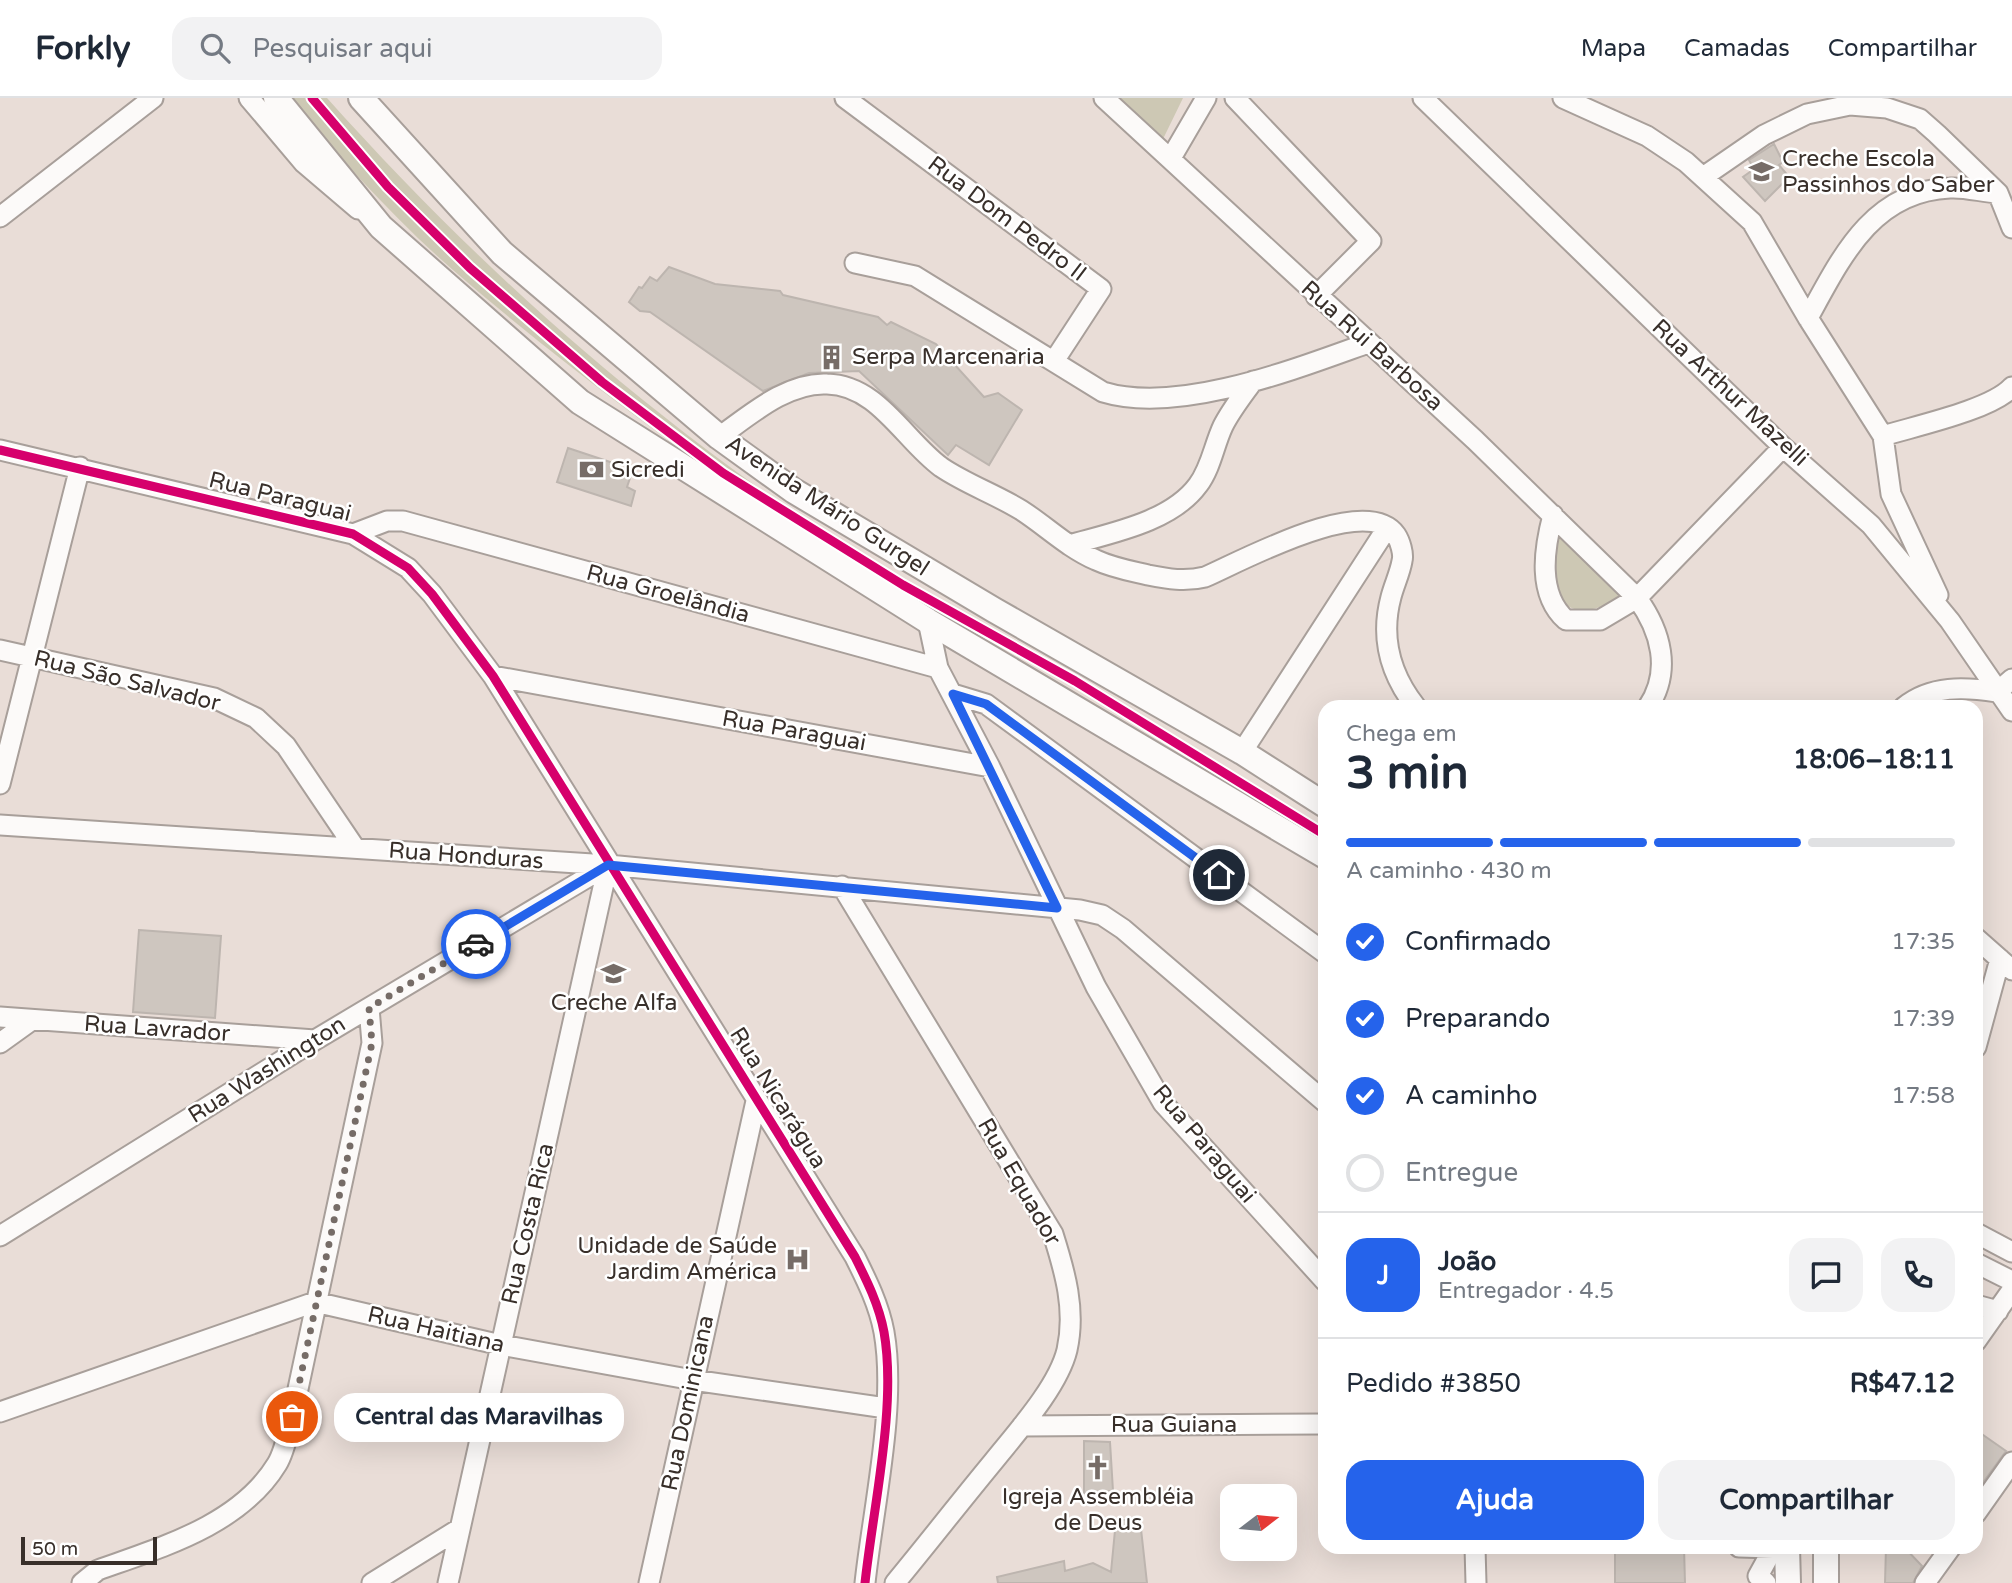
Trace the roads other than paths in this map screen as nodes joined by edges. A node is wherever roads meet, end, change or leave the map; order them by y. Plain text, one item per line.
1 (153, 98) edge
2 (249, 98) edge
3 (276, 98) edge
4 (361, 98) edge
5 (845, 98) edge
6 (1104, 98) edge
7 (1206, 98) edge
8 (1235, 98) edge
9 (1423, 98) edge
10 (1563, 98) edge
11 (1171, 158) junction
12 (1703, 177) junction
13 (1998, 193) junction
14 (0, 217) edge
15 (381, 227) junction
16 (2012, 228) edge
17 (855, 262) dead end
18 (1316, 296) junction
19 (1808, 318) junction
20 (1368, 344) junction
21 (1054, 361) junction
22 (1253, 381) junction
23 (2012, 387) edge
24 (1883, 436) junction
25 (719, 437) junction
26 (1783, 447) junction
27 (0, 450) edge
28 (80, 467) junction
29 (1891, 494) junction
30 (1553, 515) junction
31 (1862, 515) junction
32 (1387, 528) junction
33 (353, 534) junction
34 (1069, 545) junction
35 (1637, 598) junction
36 (928, 621) junction
37 (1950, 621) junction
38 (0, 650) edge
39 (30, 657) junction
40 (938, 668) junction
41 (493, 677) junction
42 (2012, 679) edge
43 (1997, 692) junction
44 (953, 694) junction
45 (1411, 700) edge
46 (1650, 700) edge
47 (1916, 700) edge
48 (2012, 711) edge
49 (1242, 752) junction
50 (990, 767) junction
51 (0, 784) edge
52 (1318, 801) edge
53 (0, 825) edge
54 (355, 848) junction
55 (1318, 852) edge
56 (608, 865) junction
57 (842, 886) junction
58 (1057, 908) junction
59 (1983, 944) edge
60 (1318, 948) edge
61 (2006, 964) edge
62 (369, 1008) junction
63 (0, 1017) edge
64 (32, 1020) junction
65 (1983, 1028) edge
66 (315, 1040) junction
67 (0, 1043) edge
68 (1318, 1096) edge
69 (756, 1101) junction
70 (0, 1236) edge
71 (1983, 1237) edge
72 (2012, 1252) edge
73 (1983, 1266) edge
74 (1318, 1273) edge
75 (2012, 1281) edge
76 (2012, 1290) edge
77 (315, 1302) junction
78 (1983, 1307) edge
79 (1998, 1311) junction
80 (1983, 1331) edge
81 (501, 1345) junction
82 (693, 1380) junction
83 (886, 1408) junction
84 (0, 1412) edge
85 (1318, 1424) edge
86 (1022, 1426) junction
87 (2012, 1462) edge
88 (1983, 1503) edge
89 (459, 1529) junction
90 (1475, 1554) edge
91 (1773, 1554) edge
92 (1780, 1554) edge
93 (1826, 1554) edge
94 (1946, 1554) edge
95 (82, 1583) edge
96 (372, 1583) edge
97 (448, 1583) edge
98 (649, 1583) edge
99 (865, 1583) edge
100 (895, 1583) edge
101 (1476, 1583) edge
102 (1766, 1583) edge
103 (1788, 1583) edge
104 (1826, 1583) edge
105 (1926, 1583) edge

1 - 14 street
2 - 15 street, Avenida Mário Gurgel
3 - 15 main road, Avenida Mário Gurgel
4 - 25 main road, Avenida Mário Gurgel
5 - 21 street, Rua Dom Pedro II
6 - 11 street, Rua Rui Barbosa
7 - 11 street
8 - 18 street
9 - 26 street, Rua Arthur Mazelli
10 - 12 street
11 - 18 street, Rua Rui Barbosa
12 - 13 street
12 - 19 street
13 - 16 street
13 - 19 street
15 - 36 main road, Avenida Mário Gurgel
17 - 21 street
18 - 20 street, Rua Rui Barbosa
19 - 24 street
20 - 22 street
20 - 30 street, Rua Rui Barbosa
21 - 22 street
22 - 34 street
23 - 24 street
24 - 29 street
25 - 34 street
25 - 49 main road, Avenida Mário Gurgel
26 - 31 street, Rua Arthur Mazelli
26 - 35 street
27 - 28 street, Rua Paraguai
28 - 33 street, Rua Paraguai
28 - 39 street
29 - 31 street
29 - 37 street
30 - 35 street, Rua Rui Barbosa
30 - 35 street
31 - 37 street, Rua Arthur Mazelli
32 - 34 street
32 - 45 street
32 - 49 street
33 - 40 street, Rua Groelândia
33 - 41 street, Rua Paraguai
35 - 46 street, Rua Rui Barbosa
36 - 40 street
36 - 55 main road, Avenida Mário Gurgel
37 - 43 street, Rua Arthur Mazelli
38 - 39 street, Rua São Salvador
39 - 51 street
39 - 54 street, Rua São Salvador
40 - 44 street, Rua Paraguai
41 - 50 street, Rua Paraguai
41 - 56 street, Rua Nicarágua
42 - 43 street
43 - 47 street
43 - 48 street, Rua Arthur Mazelli
44 - 50 street, Rua Paraguai
44 - 60 street
49 - 52 main road, Avenida Mário Gurgel
50 - 58 street, Rua Paraguai
53 - 54 street, Rua Honduras
54 - 56 street, Rua Honduras
56 - 57 street, Rua Honduras
56 - 62 street, Rua Washington
56 - 69 street, Rua Nicarágua
56 - 81 street, Rua Costa Rica
57 - 58 street, Rua Honduras
57 - 86 street, Rua Equador
58 - 68 street, Rua Honduras
58 - 74 street, Rua Paraguai
59 - 61 street
61 - 65 street
62 - 66 street, Rua Washington
62 - 77 street
63 - 64 street, Rua Lavrador
64 - 66 street, Rua Lavrador
64 - 67 street
66 - 70 street, Rua Washington
69 - 82 street, Rua Dominicana
69 - 83 street, Rua Nicarágua
71 - 72 street
73 - 75 street
76 - 79 street
77 - 81 street, Rua Haitiana
77 - 84 street
77 - 95 street
78 - 79 street
79 - 80 street
81 - 82 street, Rua Haitiana
81 - 89 street, Rua Costa Rica
82 - 83 street, Rua Haitiana
82 - 98 street, Rua Dominicana
83 - 99 street, Rua Nicarágua
85 - 86 street, Rua Guiana
86 - 100 street, Rua Equador
87 - 88 street
89 - 96 street
89 - 97 street, Rua Costa Rica
90 - 101 street
91 - 102 street
92 - 103 main road
93 - 104 main road
94 - 105 street

